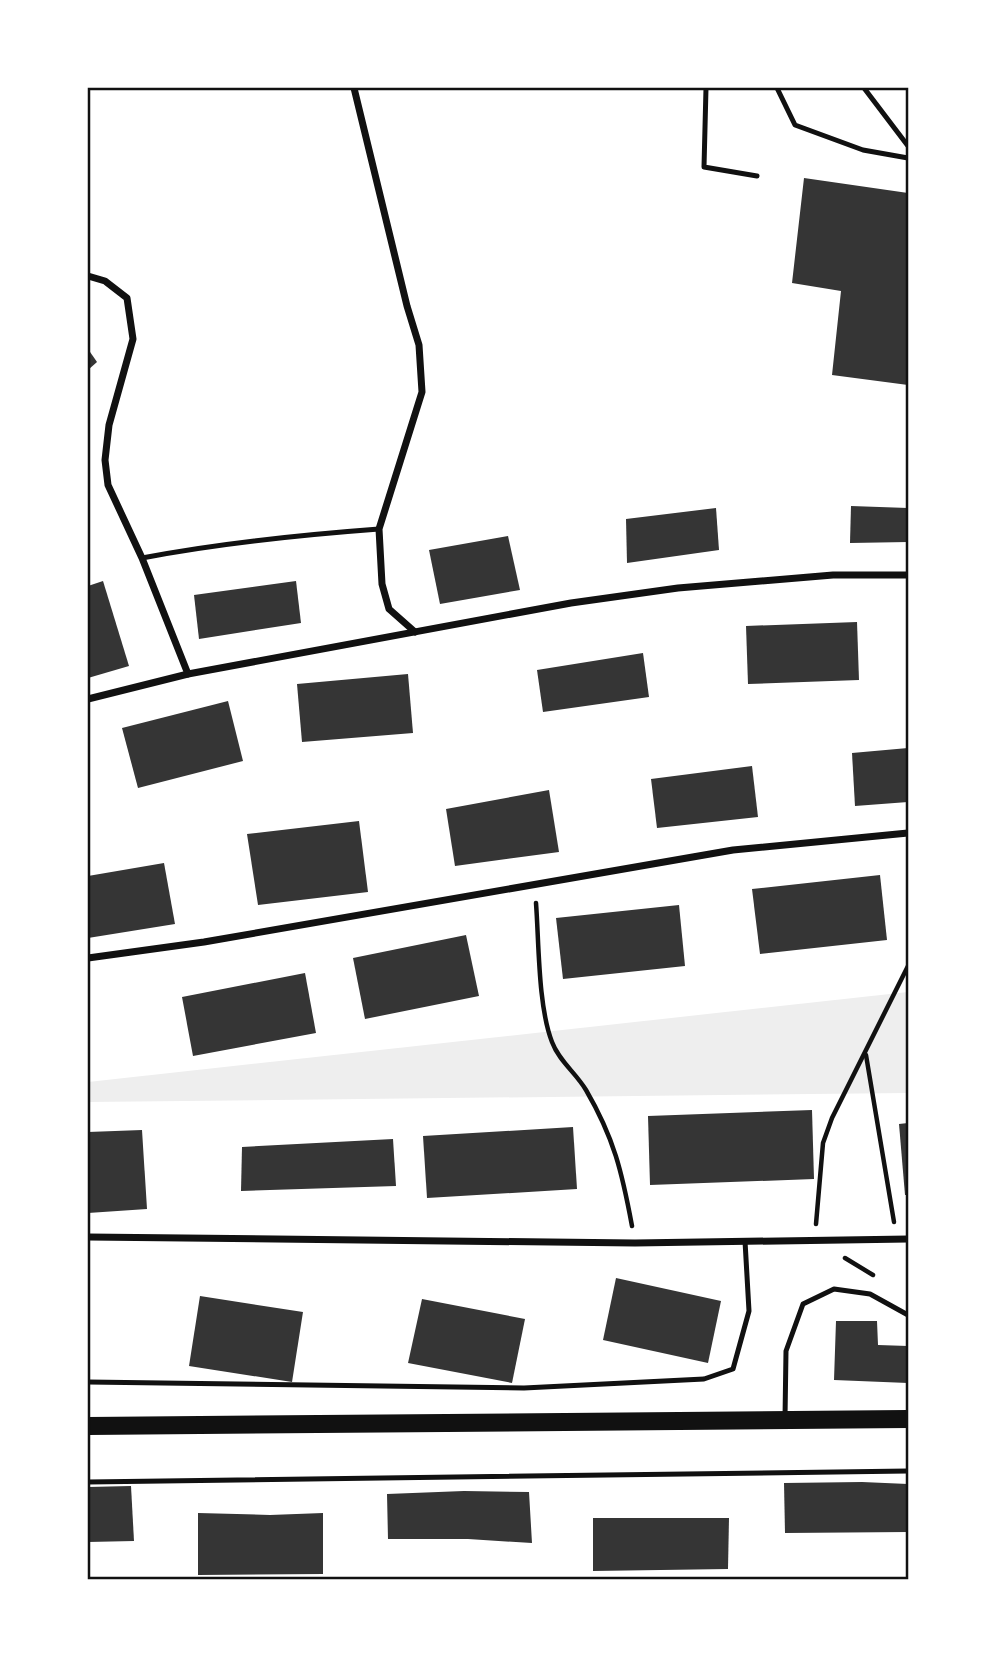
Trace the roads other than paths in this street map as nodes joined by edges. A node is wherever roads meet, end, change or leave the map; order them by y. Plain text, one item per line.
1 (354, 88) edge
2 (706, 88) edge
3 (777, 88) edge
4 (864, 88) edge
5 (908, 146) edge
6 (908, 158) edge
7 (757, 176) dead end
8 (88, 276) edge
9 (379, 529) junction
10 (142, 558) junction
11 (908, 575) edge
12 (415, 632) junction
13 (188, 674) junction
14 (88, 699) edge
15 (908, 833) edge
16 (88, 958) edge
17 (88, 1237) edge
18 (908, 1239) edge
19 (745, 1241) junction
20 (908, 1315) edge
21 (88, 1382) edge
22 (785, 1419) junction
23 (908, 1419) edge
24 (88, 1426) edge
25 (908, 1471) edge
26 (88, 1482) edge

1 - 9 street
2 - 7 lane
3 - 6 lane
4 - 5 lane
8 - 10 street
9 - 10 lane
9 - 12 street
10 - 13 street
11 - 12 street
12 - 13 street
13 - 14 street
15 - 16 street
17 - 19 street
18 - 19 street
19 - 21 lane
20 - 22 lane
22 - 23 main road
22 - 24 main road
25 - 26 lane

